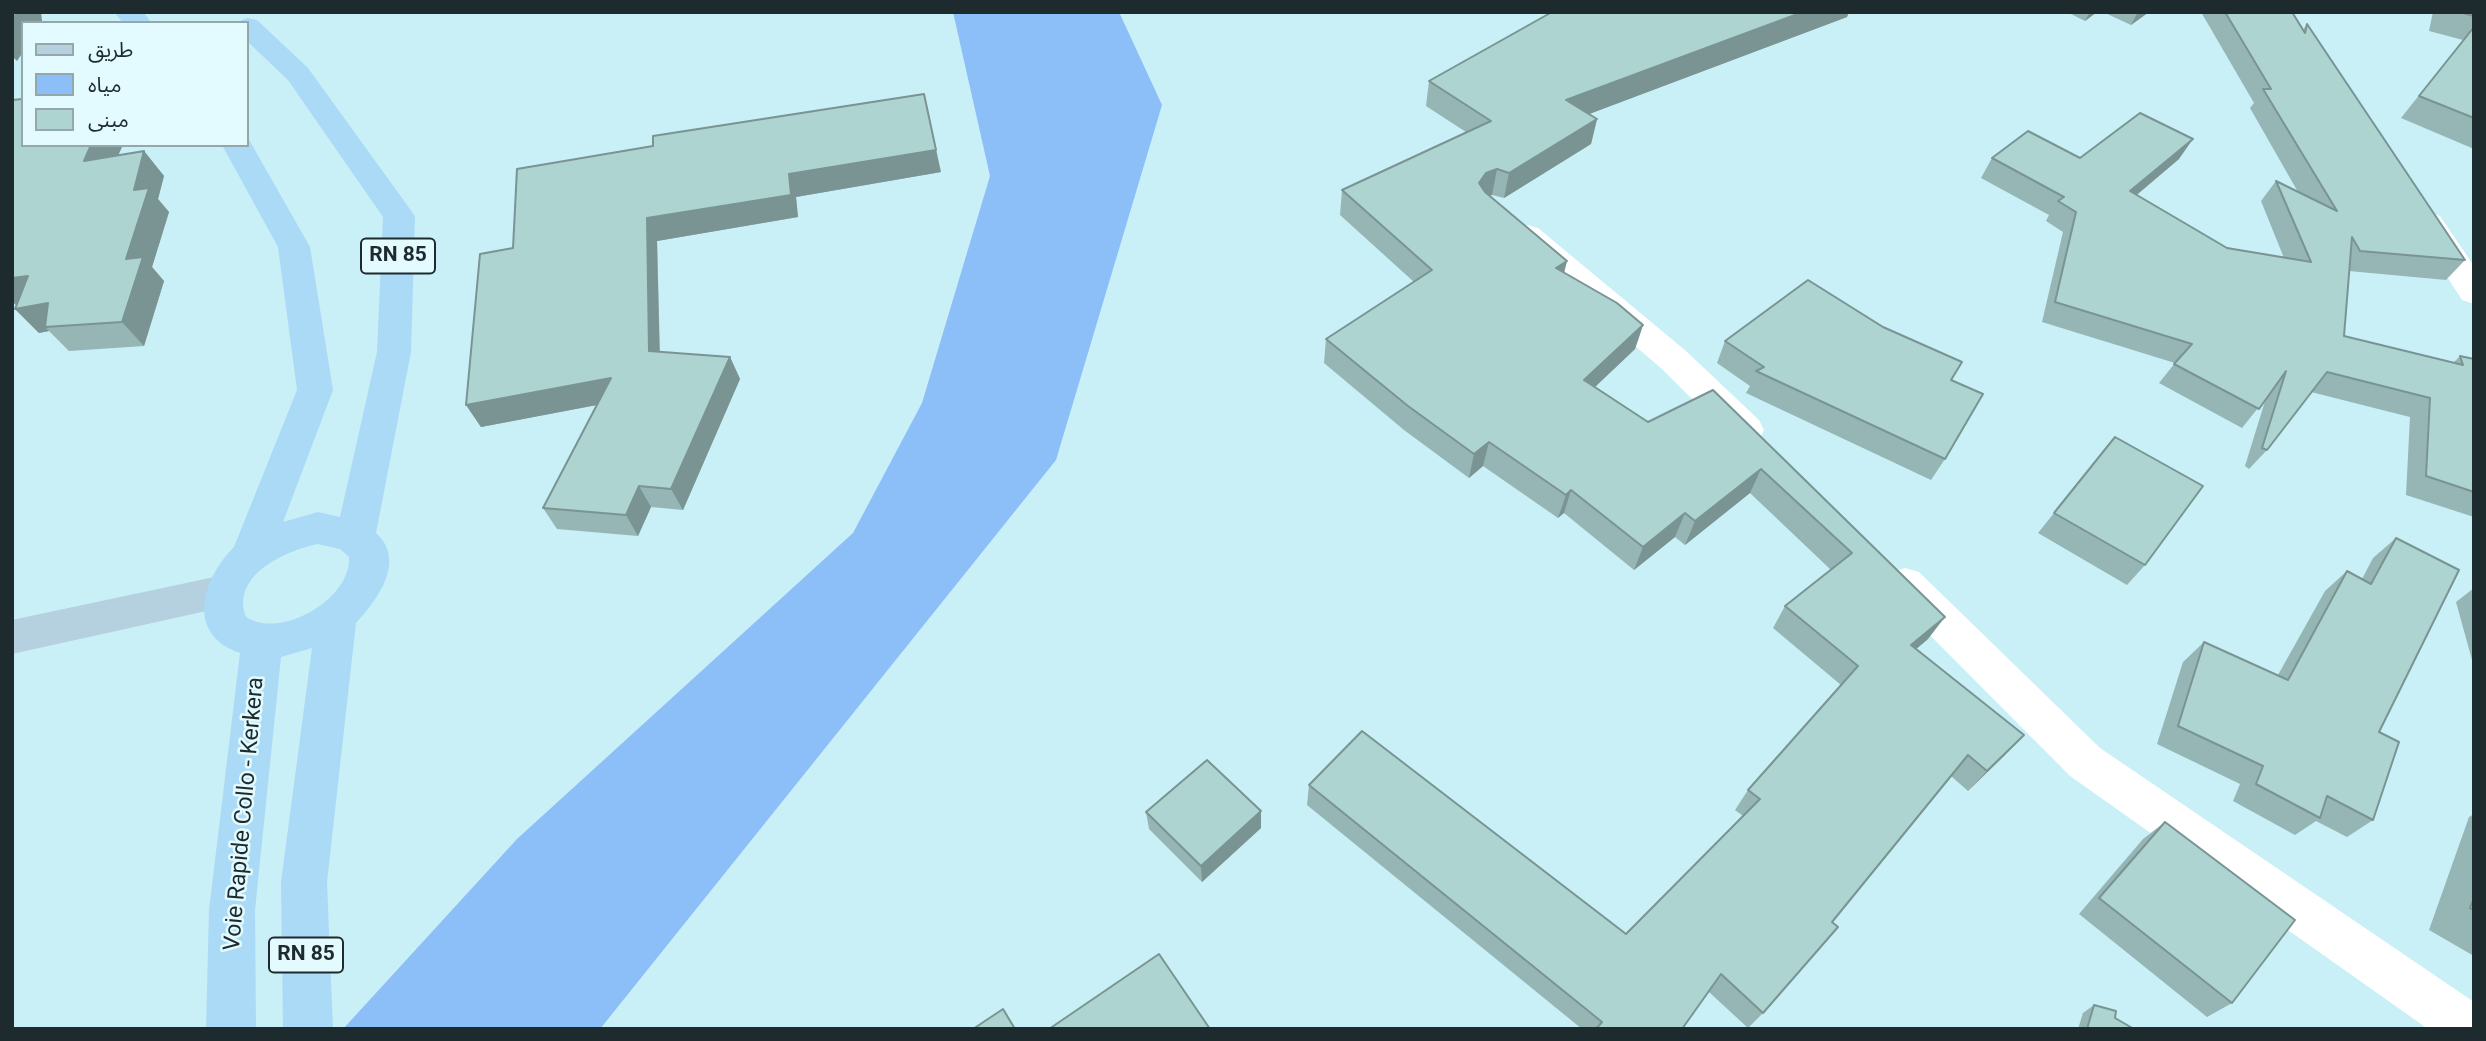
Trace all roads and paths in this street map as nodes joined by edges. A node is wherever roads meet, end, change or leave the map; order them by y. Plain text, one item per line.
1 (248, 27) edge
2 (238, 147) edge
3 (2412, 198) edge
4 (1504, 217) edge
5 (2474, 292) edge
6 (1772, 455) edge
7 (356, 536) junction
8 (250, 556) junction
9 (1880, 560) edge
10 (223, 593) junction
11 (335, 618) junction
12 (12, 637) edge
13 (262, 641) junction
14 (231, 1029) edge
15 (307, 1029) edge
16 (2471, 1029) edge

1 - 7 highway, RN 85
2 - 8 highway
3 - 5 street
4 - 6 street
7 - 8 highway
7 - 11 highway
8 - 10 highway
9 - 16 street
10 - 12 main road
10 - 13 highway
11 - 13 highway
11 - 15 highway, RN 85
13 - 14 highway, Voie Rapide Collo - Kerkera

